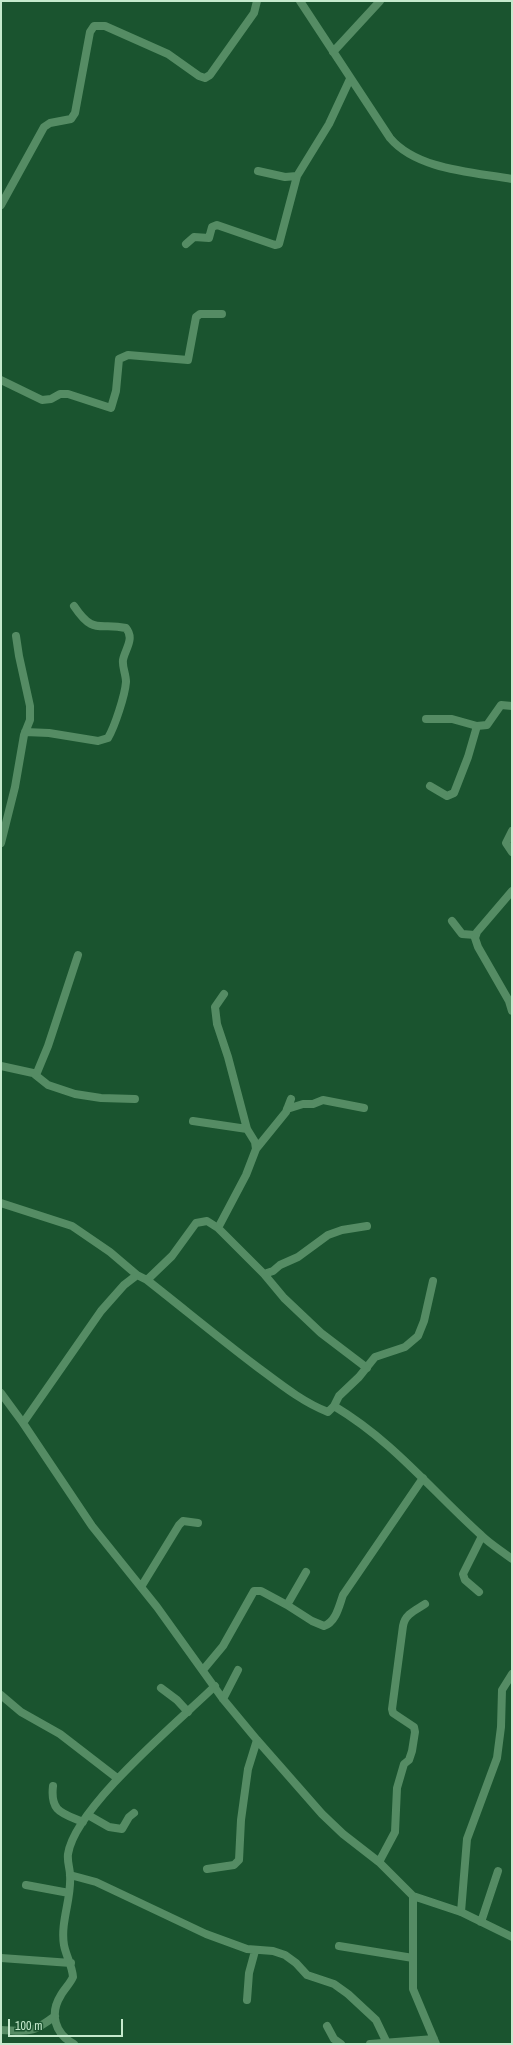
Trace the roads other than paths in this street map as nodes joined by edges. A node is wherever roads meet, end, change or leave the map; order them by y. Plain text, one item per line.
1 (257, 1) edge
2 (300, 1) edge
3 (380, 1) edge
4 (333, 52) junction
5 (350, 78) junction
6 (258, 171) dead end
7 (297, 176) junction
8 (512, 179) edge
9 (1, 205) edge
10 (186, 244) dead end
11 (222, 314) dead end
12 (1, 380) edge
13 (74, 606) dead end
14 (16, 636) dead end
15 (512, 706) edge
16 (426, 719) dead end
17 (477, 726) junction
18 (25, 732) junction
19 (430, 786) dead end
20 (512, 831) edge
21 (1, 843) edge
22 (512, 852) edge
23 (512, 891) edge
24 (452, 921) dead end
25 (475, 936) junction
26 (78, 955) dead end
27 (224, 994) dead end
28 (512, 1011) edge
29 (1, 1066) edge
30 (36, 1075) junction
31 (135, 1099) dead end
32 (291, 1099) dead end
33 (364, 1108) dead end
34 (287, 1109) junction
35 (193, 1121) dead end
36 (247, 1129) junction
37 (256, 1149) junction
38 (1, 1203) edge
39 (367, 1226) dead end
40 (218, 1228) junction
41 (264, 1274) junction
42 (137, 1275) junction
43 (147, 1280) junction
44 (433, 1281) dead end
45 (366, 1368) junction
46 (1, 1393) edge
47 (334, 1406) junction
48 (23, 1423) junction
49 (423, 1478) junction
50 (198, 1523) dead end
51 (482, 1536) junction
52 (512, 1559) edge
53 (306, 1572) dead end
54 (141, 1587) junction
55 (479, 1592) dead end
56 (287, 1604) junction
57 (425, 1604) dead end
58 (203, 1670) junction
59 (238, 1670) dead end
60 (512, 1674) edge
61 (215, 1686) junction
62 (161, 1688) dead end
63 (1, 1695) edge
64 (223, 1699) junction
65 (188, 1712) junction
66 (257, 1740) junction
67 (117, 1778) junction
68 (53, 1786) dead end
69 (134, 1813) dead end
70 (86, 1819) junction
71 (380, 1862) junction
72 (207, 1869) dead end
73 (498, 1871) dead end
74 (70, 1875) junction
75 (26, 1885) dead end
76 (69, 1893) junction
77 (413, 1896) junction
78 (461, 1912) junction
79 (481, 1922) junction
80 (512, 1937) edge
81 (339, 1946) dead end
82 (255, 1951) junction
83 (1, 1958) edge
84 (413, 1958) junction
85 (71, 1963) junction
86 (247, 2000) dead end
87 (55, 2016) junction
88 (327, 2026) dead end
89 (1, 2030) edge
90 (435, 2042) edge
91 (387, 2043) junction
92 (74, 2044) edge
93 (341, 2044) edge
94 (370, 2044) edge

1 - 9 street
2 - 4 street
3 - 4 street
4 - 5 street
5 - 7 street
5 - 8 street
6 - 7 street
7 - 10 street
11 - 12 street
13 - 18 street
14 - 18 street
15 - 17 street
16 - 17 street
17 - 19 street
18 - 21 street
20 - 22 street
23 - 25 street
24 - 25 street
25 - 28 street
26 - 30 street
27 - 36 street
29 - 30 street
30 - 31 street
32 - 34 street
33 - 34 street
34 - 37 street
35 - 36 street
36 - 37 street
37 - 40 street
38 - 42 street
39 - 41 street
40 - 41 street
40 - 43 street
41 - 45 street
42 - 43 street
42 - 48 street
43 - 47 street
44 - 45 street
45 - 47 street
46 - 48 street
47 - 49 street
48 - 54 street
49 - 51 street
49 - 56 street
50 - 54 street
51 - 52 street
51 - 55 street
53 - 56 street
54 - 58 street
56 - 58 street
57 - 71 street
58 - 61 street
59 - 64 street
60 - 78 street
61 - 64 street
61 - 65 street
62 - 65 street
63 - 67 street
64 - 66 street
65 - 67 street
66 - 71 street
66 - 72 street
67 - 70 street
68 - 70 street
69 - 70 street
70 - 74 street
71 - 77 street
73 - 79 street
74 - 76 street
74 - 82 street
75 - 76 street
76 - 85 street
77 - 78 street
77 - 84 street
78 - 79 street
79 - 80 street
81 - 84 street
82 - 86 street
82 - 91 street
83 - 85 street
84 - 90 street
85 - 87 street
87 - 89 street
87 - 92 street
88 - 93 street
90 - 91 street
91 - 94 street

